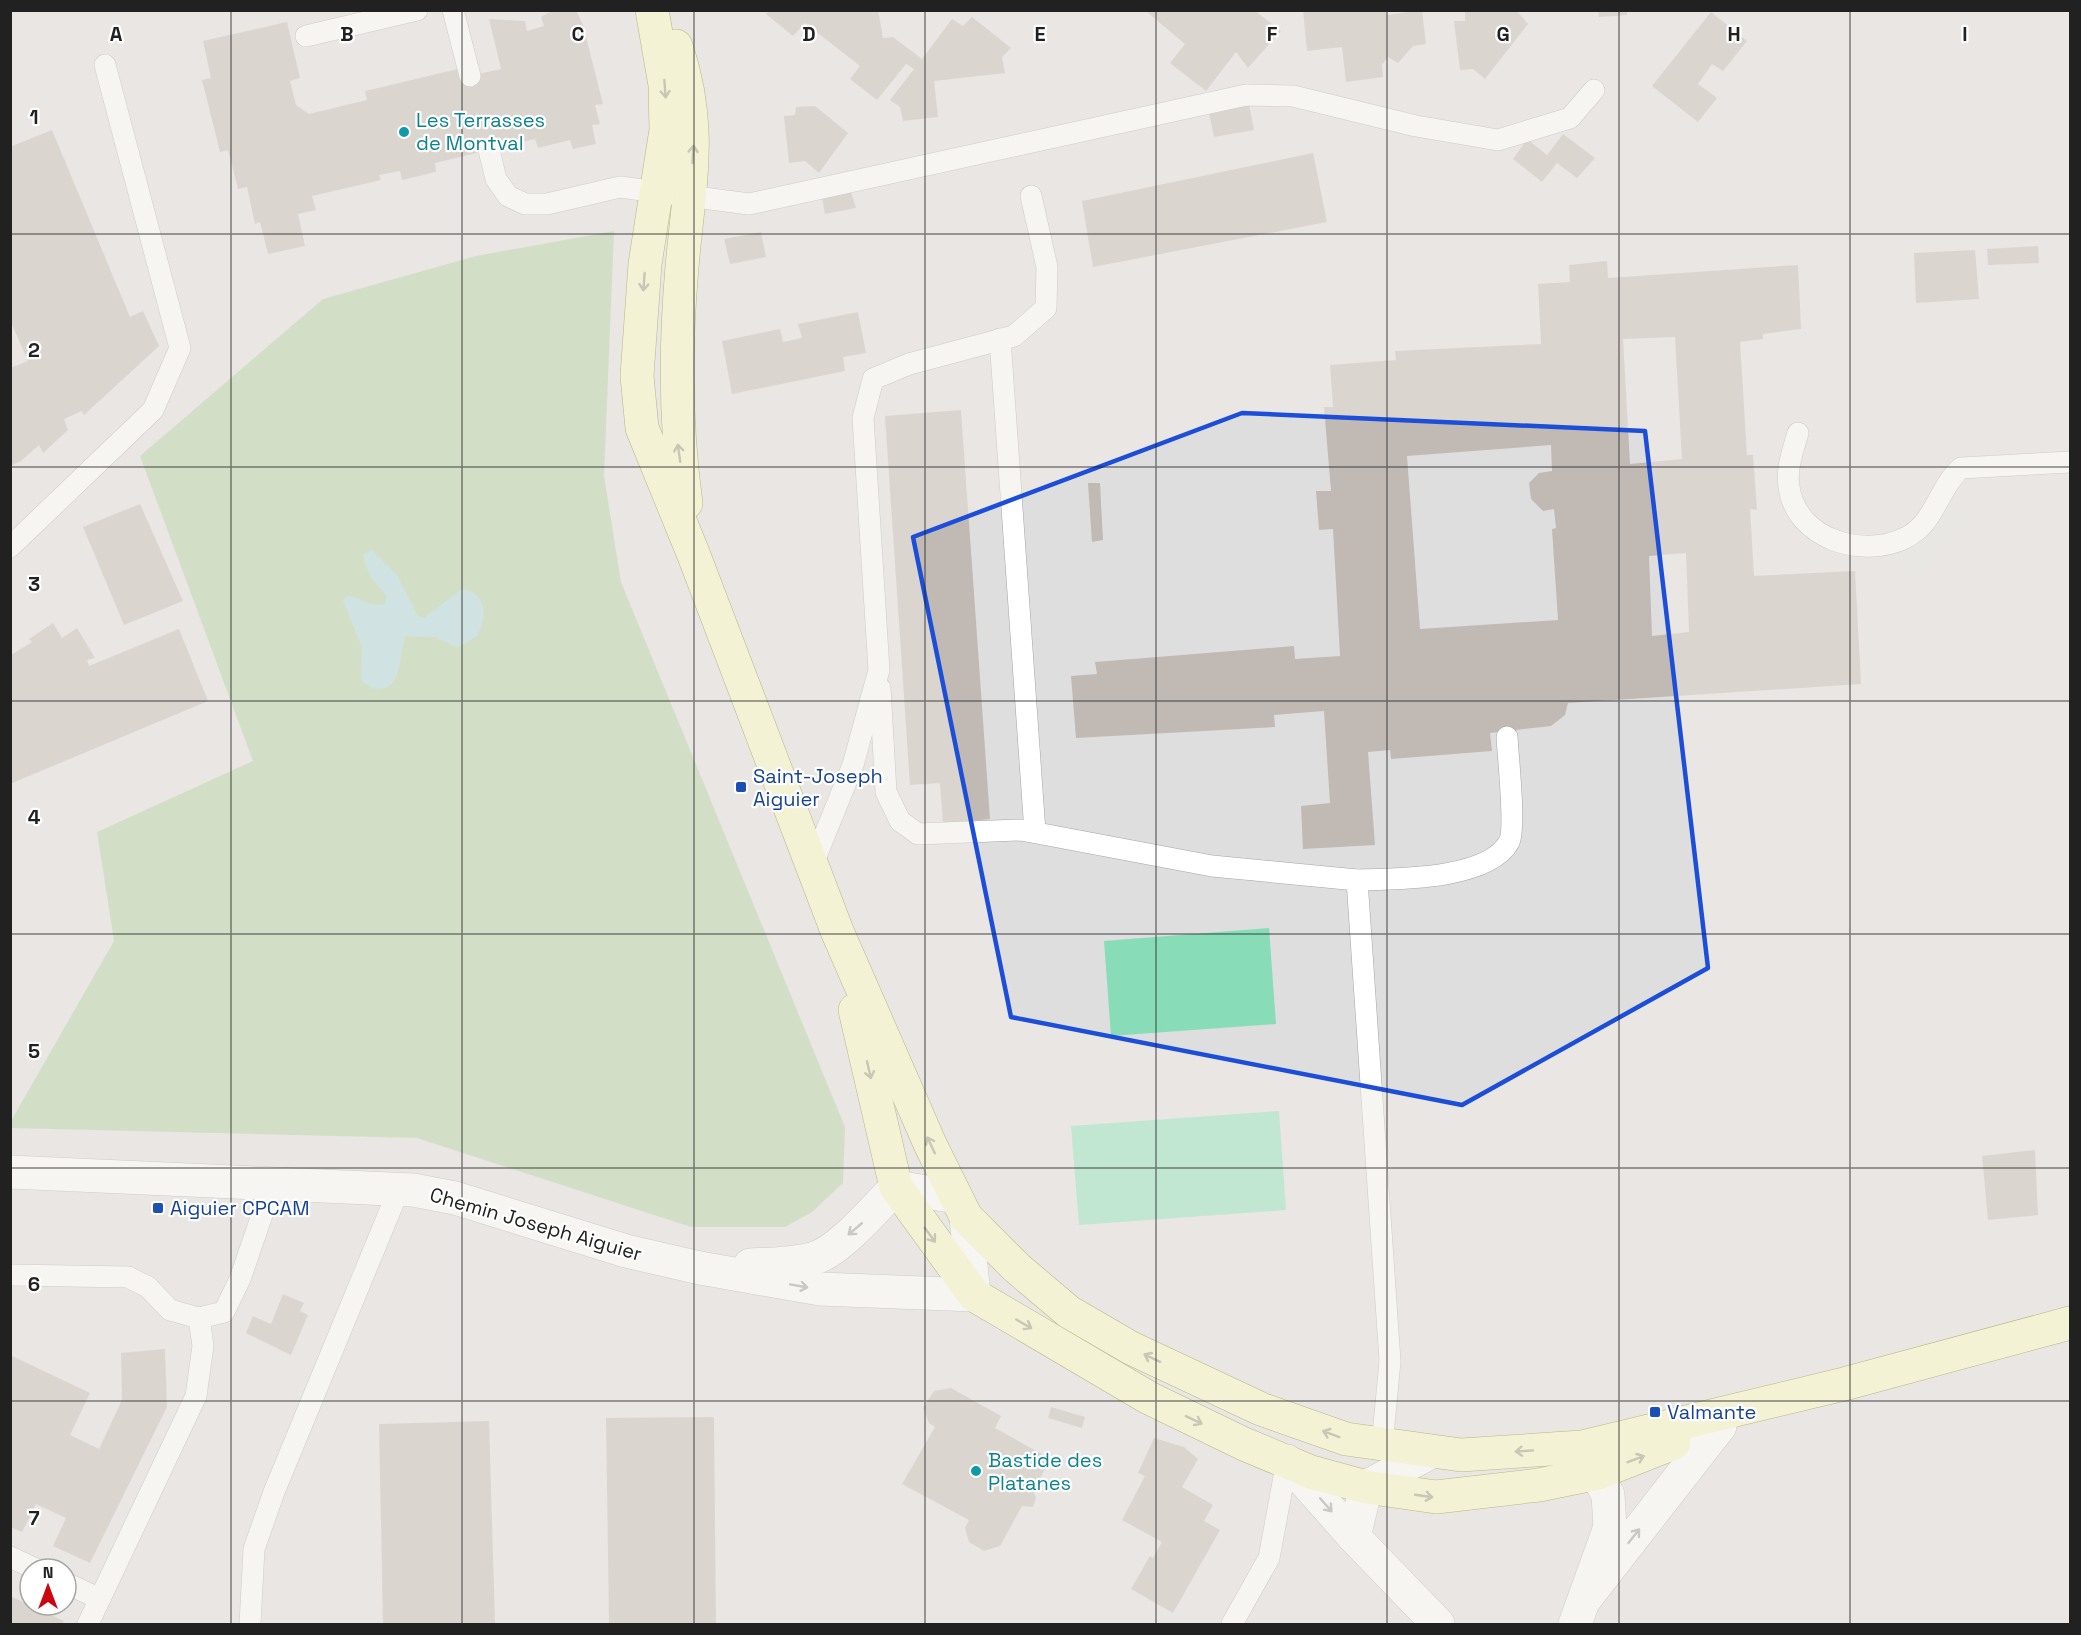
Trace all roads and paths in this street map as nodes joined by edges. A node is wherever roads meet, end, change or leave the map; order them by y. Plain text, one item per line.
1 (417, 10) edge
2 (453, 10) edge
3 (652, 10) edge
4 (664, 10) edge
5 (306, 36) dead end
6 (105, 65) dead end
7 (470, 76) dead end
8 (1594, 90) dead end
9 (489, 150) dead end
10 (656, 192) junction
11 (691, 196) junction
12 (1031, 196) dead end
13 (1000, 339) junction
14 (1798, 433) dead end
15 (2070, 462) edge
16 (10, 548) edge
17 (693, 553) junction
18 (879, 670) junction
19 (1507, 737) dead end
20 (1035, 832) junction
21 (812, 866) junction
22 (1357, 880) junction
23 (837, 931) junction
24 (10, 1172) edge
25 (273, 1183) junction
26 (896, 1187) junction
27 (399, 1189) junction
28 (961, 1207) junction
29 (700, 1268) junction
30 (10, 1275) edge
31 (974, 1295) junction
32 (199, 1318) junction
33 (2070, 1323) edge
34 (1767, 1403) junction
35 (1720, 1426) junction
36 (1382, 1446) junction
37 (1431, 1452) junction
38 (1590, 1460) junction
39 (1287, 1461) junction
40 (1366, 1487) junction
41 (1354, 1537) junction
42 (78, 1589) edge
43 (100, 1599) junction
44 (1580, 1612) edge
45 (88, 1624) edge
46 (250, 1624) edge
47 (1232, 1624) edge
48 (1438, 1624) edge

1 - 5 lane
2 - 7 lane
3 -> 10 street
11 -> 4 street
6 - 16 lane
8 - 11 lane
9 - 10 lane
10 - 11 lane
10 -> 17 street
17 -> 11 street
12 - 13 lane
13 - 18 lane
13 - 20 lane
14 - 15 lane
17 - 21 street
18 - 20 lane
18 - 21 lane
19 - 22 lane
20 - 22 lane
21 - 23 street
22 - 36 lane
23 -> 26 street
28 -> 23 street
24 - 25 street, Chemin Joseph Aiguier
25 - 27 street, Chemin Joseph Aiguier
25 - 32 lane
26 - 28 street
26 -> 29 street, Chemin Joseph Aiguier
26 -> 31 street
27 - 29 street, Chemin Joseph Aiguier
27 - 46 lane
28 - 31 street
36 -> 28 street
29 -> 31 street, Chemin Joseph Aiguier
30 - 32 lane
31 -> 39 street
32 - 43 lane
33 - 34 street
34 - 35 street
34 - 38 street
38 -> 35 street
44 -> 35 street
36 - 37 street
38 -> 37 street
37 - 40 street
40 -> 38 street
38 - 44 street
39 - 40 street
39 -> 41 street
39 - 47 lane
40 - 41 street
41 - 48 street
42 - 43 lane
43 - 45 lane

